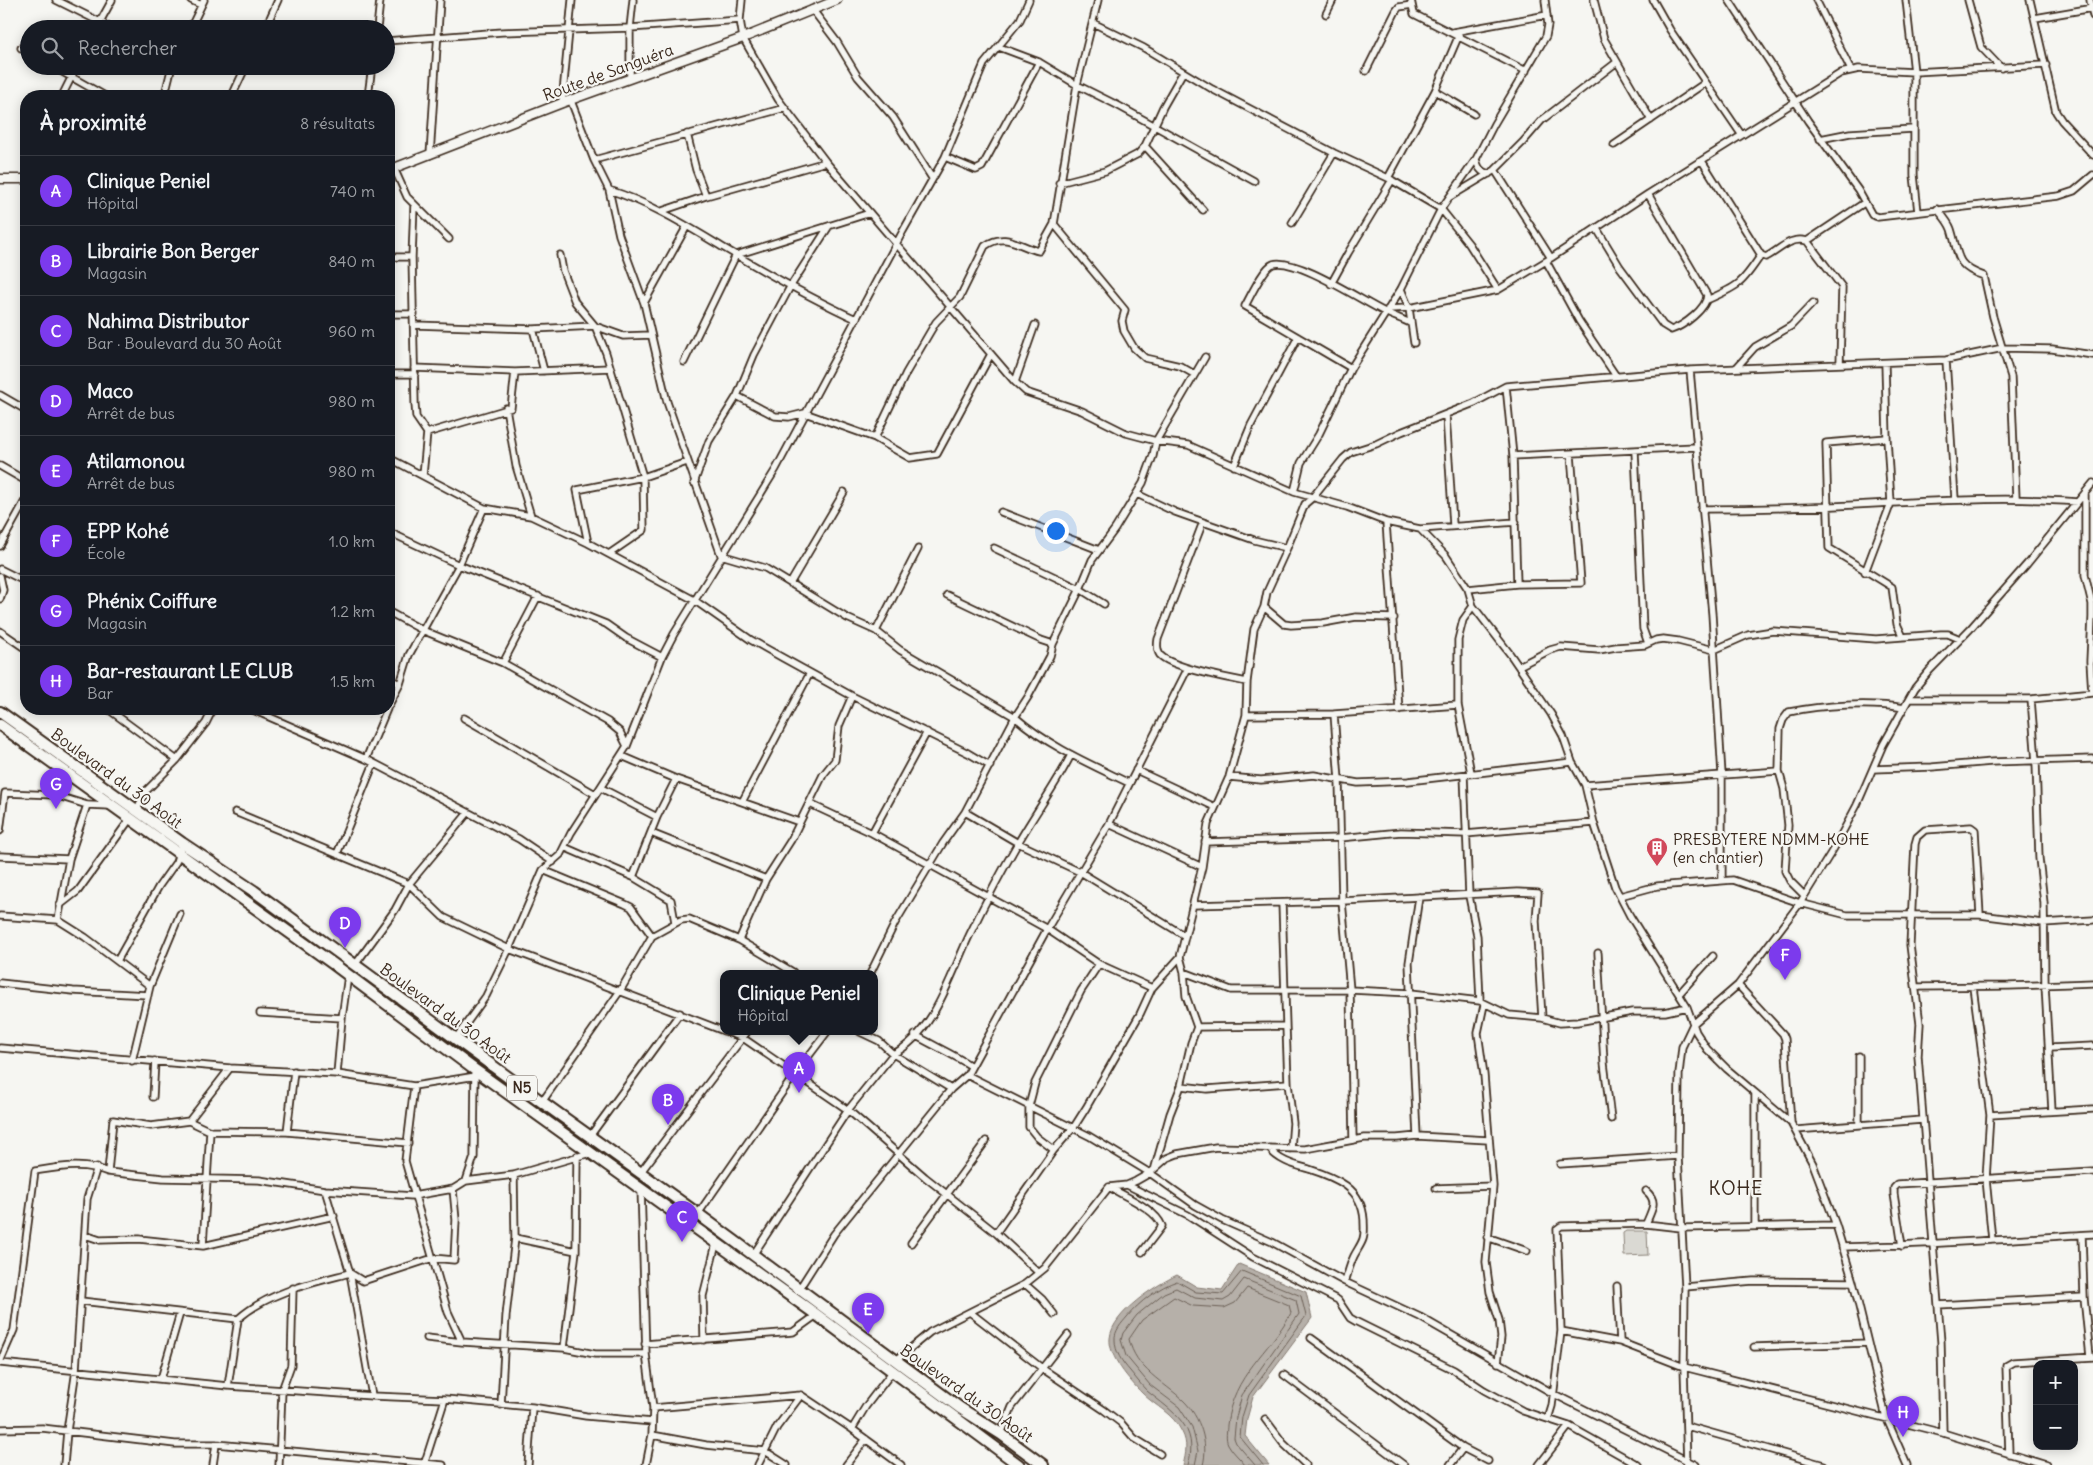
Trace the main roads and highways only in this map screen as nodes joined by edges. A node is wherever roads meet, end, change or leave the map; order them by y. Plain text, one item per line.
1 (0, 712) edge
2 (0, 726) edge
3 (133, 815) junction
4 (821, 1311) junction
5 (1019, 1465) edge
6 (1043, 1465) edge

1 - 3 highway, Boulevard du 30 Août / N5
2 - 3 highway, Boulevard du 30 Août / N5
3 - 4 highway, Boulevard du 30 Août / N5
3 - 4 highway, Boulevard du 30 Août / N5
4 - 5 highway, Boulevard du 30 Août / N5
4 - 6 highway, Boulevard du 30 Août / N5

